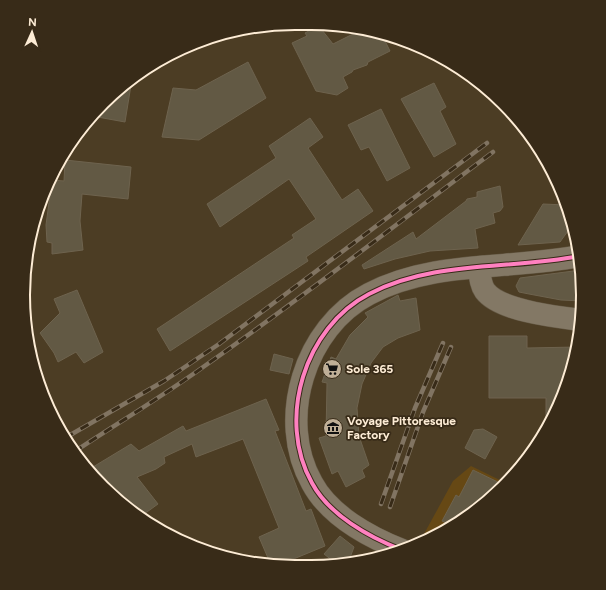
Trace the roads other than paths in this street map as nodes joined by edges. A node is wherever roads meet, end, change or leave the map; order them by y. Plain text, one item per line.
1 (573, 257) edge
2 (479, 267) junction
3 (575, 319) edge
4 (394, 547) edge

1 - 2 street
2 - 3 street
2 - 4 street

